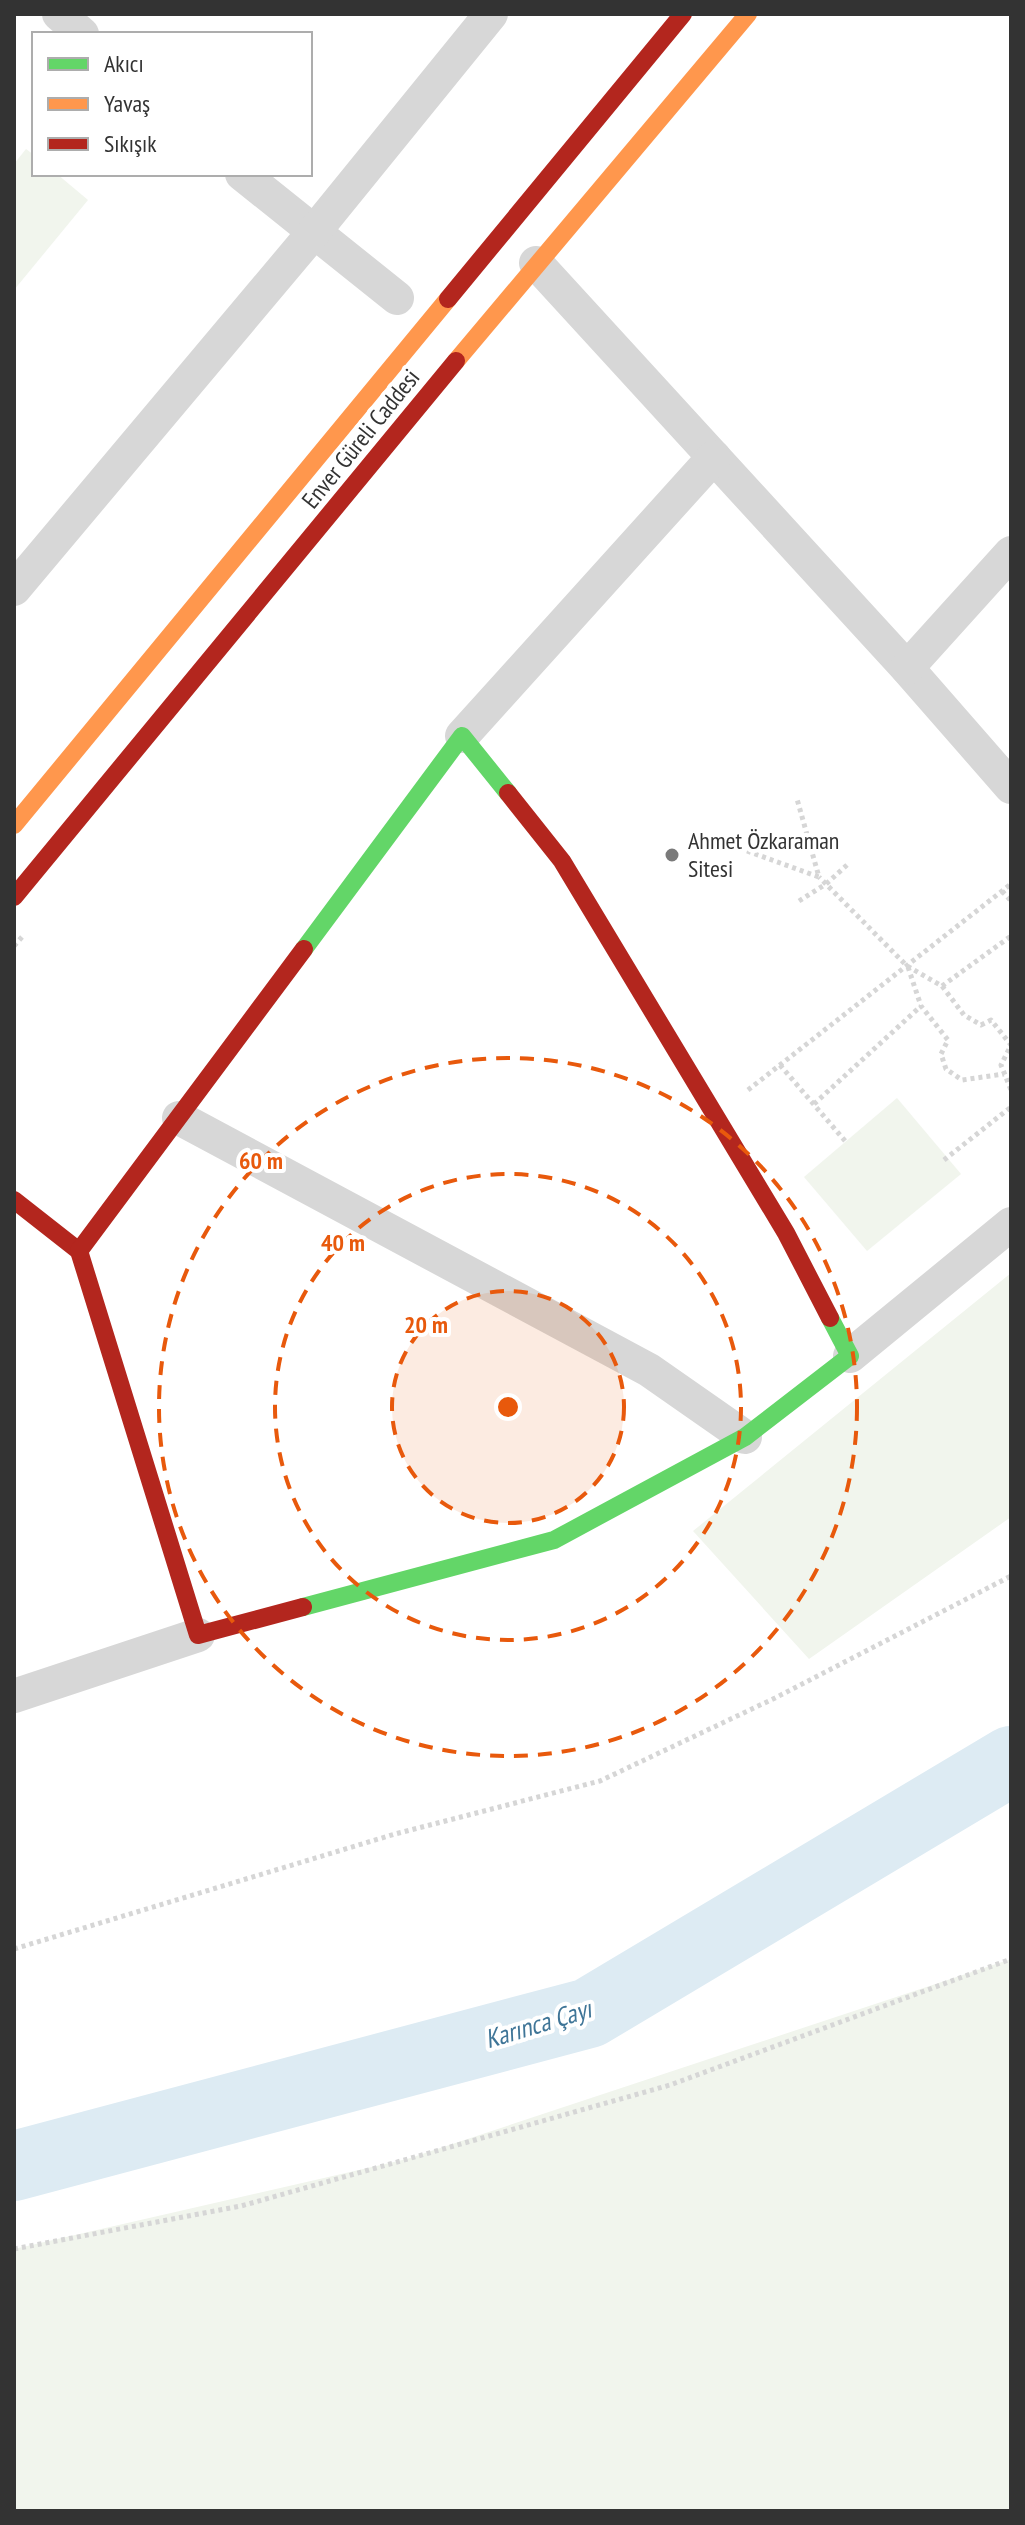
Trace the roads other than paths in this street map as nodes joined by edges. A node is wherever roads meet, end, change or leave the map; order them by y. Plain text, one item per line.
1 (59, 14) edge
2 (491, 14) edge
3 (683, 14) edge
4 (748, 14) edge
5 (80, 32) edge
6 (244, 176) edge
7 (314, 232) junction
8 (536, 263) junction
9 (397, 298) dead end
10 (714, 457) junction
11 (1011, 553) edge
12 (14, 589) edge
13 (907, 668) junction
14 (462, 736) junction
15 (1011, 787) edge
16 (14, 825) edge
17 (14, 897) edge
18 (179, 1118) junction
19 (14, 1200) edge
20 (1011, 1224) edge
21 (79, 1251) junction
22 (850, 1356) junction
23 (745, 1437) junction
24 (198, 1635) junction
25 (14, 1696) edge

1 - 5 street
2 - 7 street
3 - 16 street, Enver Güreli Caddesi
4 - 8 street, Enver Güreli Caddesi
6 - 7 street
7 - 9 street
7 - 12 street
8 - 10 street
8 - 17 street, Enver Güreli Caddesi
10 - 13 street
10 - 14 street
11 - 13 street
13 - 15 street
14 - 18 street
14 - 22 street
18 - 21 street
18 - 23 street
19 - 21 street
20 - 22 street
21 - 24 street
22 - 23 street
23 - 24 street
24 - 25 street

